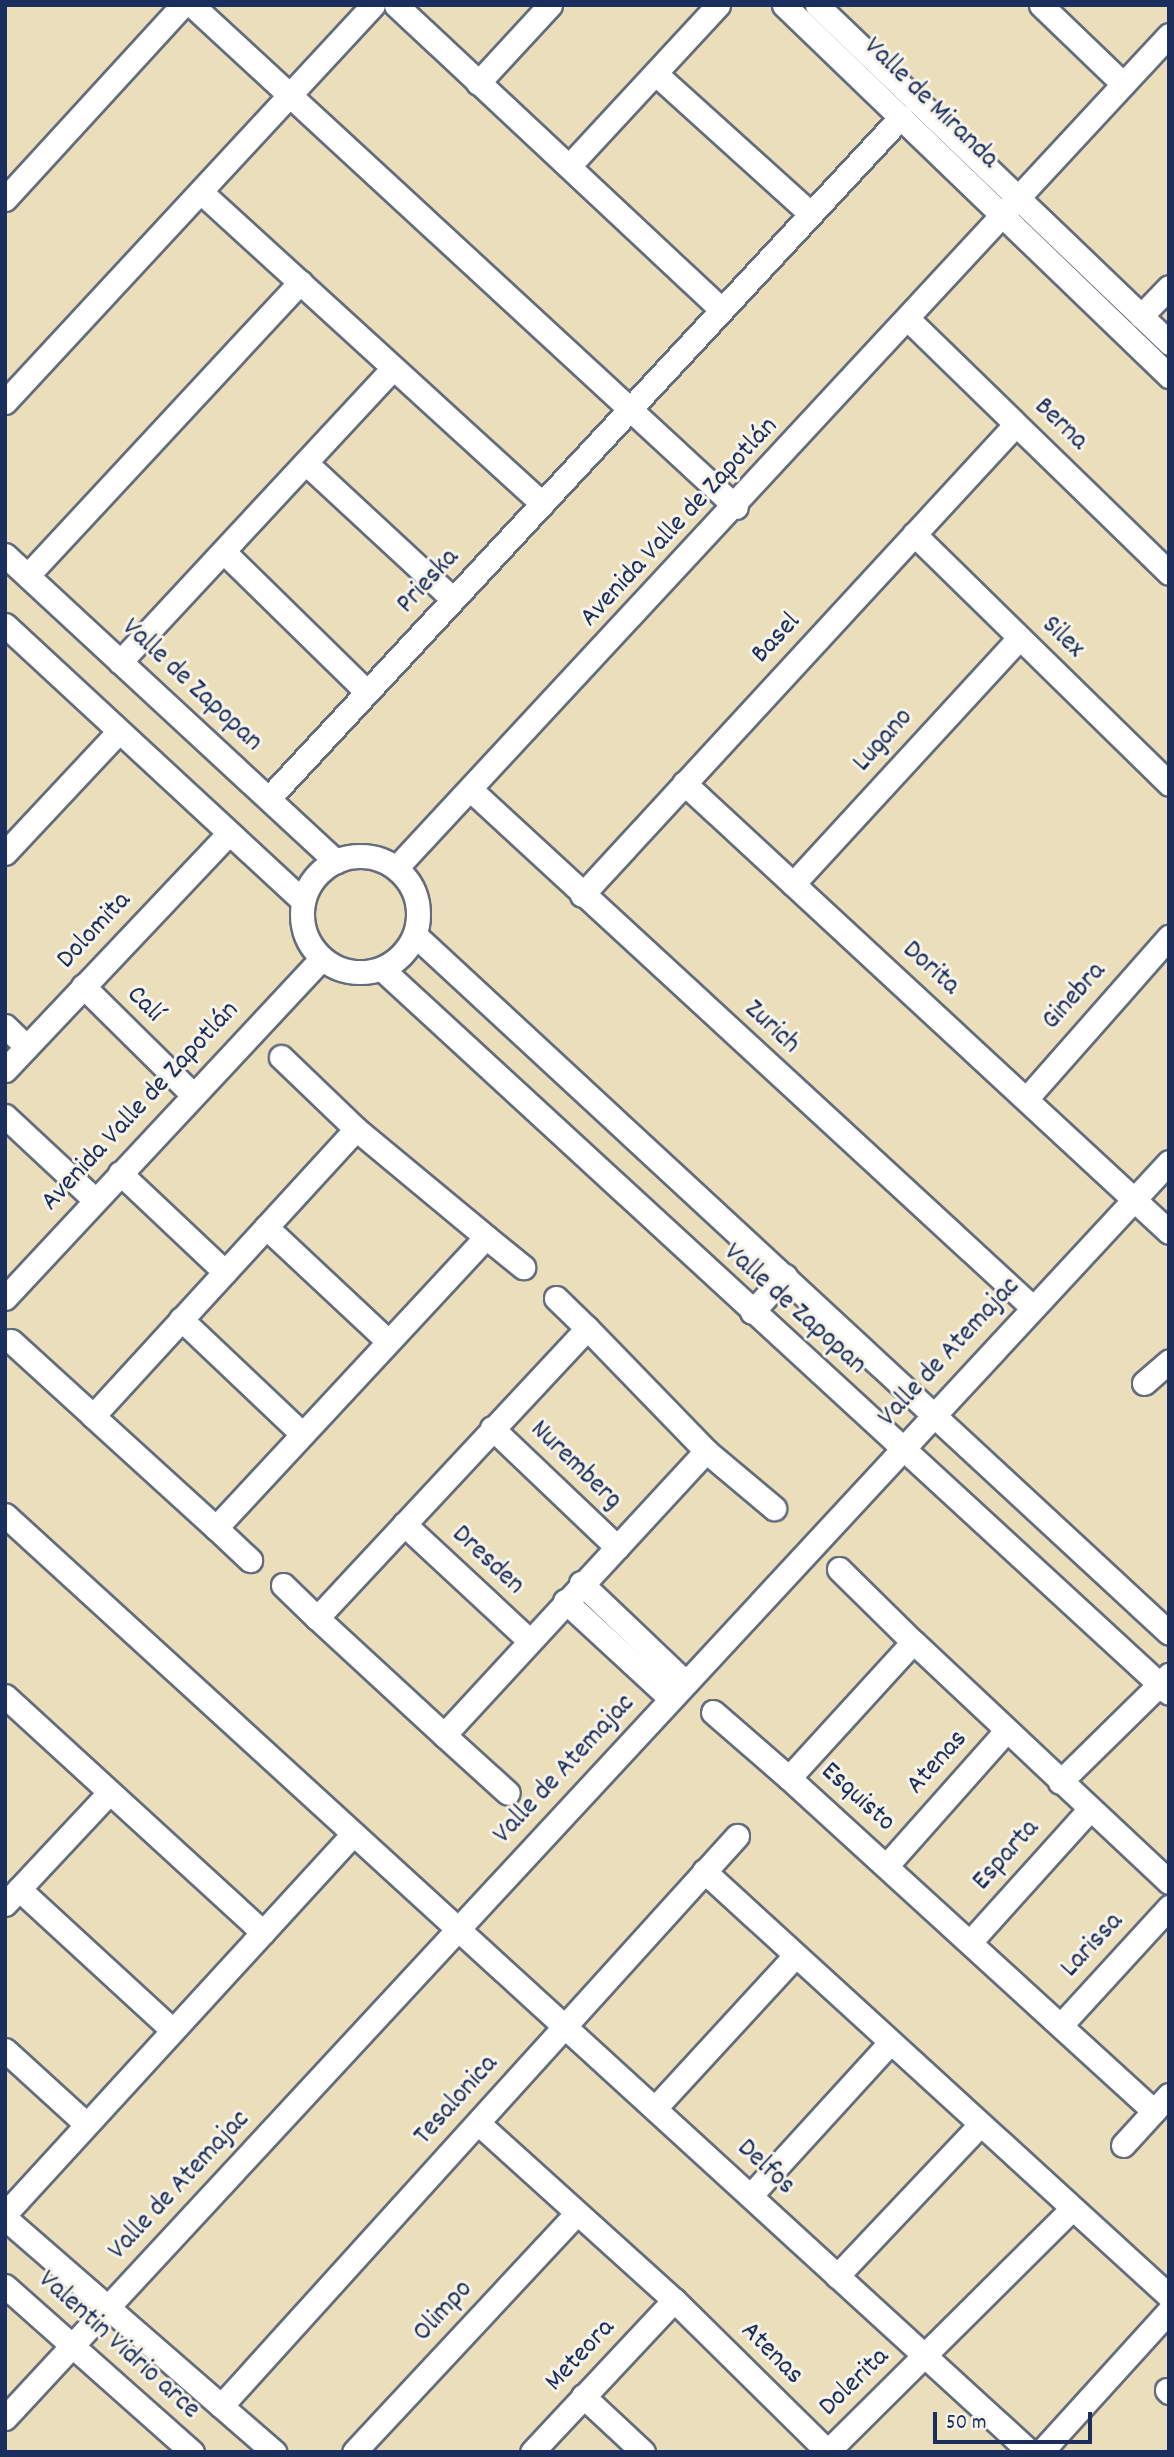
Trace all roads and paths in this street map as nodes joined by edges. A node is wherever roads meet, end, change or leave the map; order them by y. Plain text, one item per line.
1 (183, 5) edge
2 (192, 5) edge
3 (373, 5) edge
4 (396, 5) edge
5 (550, 5) edge
6 (718, 5) edge
7 (784, 5) edge
8 (817, 5) edge
9 (1041, 5) edge
10 (1169, 35) edge
11 (656, 74) junction
12 (478, 83) junction
13 (1123, 84) junction
14 (292, 95) junction
15 (901, 117) junction
16 (570, 165) junction
17 (202, 193) junction
18 (5, 199) edge
19 (1013, 209) junction
20 (811, 214) junction
21 (300, 282) junction
22 (1169, 287) edge
23 (722, 310) junction
24 (1142, 316) junction
25 (910, 321) junction
26 (1169, 343) edge
27 (393, 368) junction
28 (1169, 376) edge
29 (5, 402) edge
30 (633, 406) junction
31 (1016, 424) junction
32 (307, 464) junction
33 (541, 504) junction
34 (736, 507) junction
35 (914, 534) junction
36 (224, 552) junction
37 (5, 555) edge
38 (1169, 572) edge
39 (28, 575) junction
40 (453, 599) junction
41 (7, 629) edge
42 (1019, 638) junction
43 (120, 662) junction
44 (368, 692) junction
45 (118, 731) junction
46 (684, 783) junction
47 (1169, 784) edge
48 (471, 790) junction
49 (269, 798) junction
50 (229, 833) junction
51 (5, 853) edge
52 (336, 861) junction
53 (396, 868) junction
54 (793, 884) junction
55 (582, 895) junction
56 (303, 901) junction
57 (415, 935) junction
58 (1169, 937) edge
59 (321, 958) junction
60 (382, 969) junction
61 (83, 986) junction
62 (5, 1026) edge
63 (27, 1047) junction
64 (281, 1057) dead end
65 (5, 1070) edge
66 (193, 1095) junction
67 (1027, 1098) junction
68 (5, 1116) edge
69 (356, 1129) junction
70 (1169, 1162) edge
71 (120, 1172) junction
72 (1135, 1199) junction
73 (95, 1200) junction
74 (266, 1227) junction
75 (1169, 1232) edge
76 (486, 1237) junction
77 (523, 1267) dead end
78 (225, 1272) junction
79 (785, 1276) junction
80 (5, 1298) edge
81 (556, 1298) dead end
82 (1032, 1307) junction
83 (752, 1312) junction
84 (181, 1319) junction
85 (587, 1328) junction
86 (11, 1341) dead end
87 (388, 1341) junction
88 (1169, 1361) edge
89 (1144, 1383) dead end
90 (935, 1413) junction
91 (93, 1416) junction
92 (492, 1428) junction
93 (302, 1434) junction
94 (902, 1448) junction
95 (706, 1451) junction
96 (774, 1508) dead end
97 (5, 1515) edge
98 (404, 1524) junction
99 (216, 1528) junction
100 (617, 1547) junction
101 (250, 1560) dead end
102 (839, 1569) dead end
103 (581, 1583) junction
104 (283, 1585) dead end
105 (565, 1601) junction
106 (317, 1618) junction
107 (1169, 1633) edge
108 (530, 1641) junction
109 (913, 1642) junction
110 (1163, 1686) edge
111 (678, 1690) junction
112 (7, 1701) edge
113 (713, 1712) dead end
114 (1005, 1732) junction
115 (444, 1735) junction
116 (789, 1778) junction
117 (1064, 1786) junction
118 (109, 1793) junction
119 (508, 1793) dead end
120 (1088, 1811) junction
121 (353, 1834) junction
122 (737, 1836) dead end
123 (887, 1865) junction
124 (704, 1871) junction
125 (1169, 1882) edge
126 (12, 1896) edge
127 (1169, 1907) edge
128 (457, 1931) junction
129 (263, 1932) junction
130 (971, 1941) junction
131 (795, 1956) junction
132 (564, 2023) junction
133 (1061, 2025) junction
134 (171, 2029) junction
135 (888, 2045) junction
136 (5, 2050) edge
137 (1161, 2103) edge
138 (656, 2107) junction
139 (85, 2123) junction
140 (478, 2123) junction
141 (977, 2128) junction
142 (1123, 2145) dead end
143 (751, 2195) junction
144 (1071, 2210) junction
145 (577, 2213) junction
146 (5, 2216) edge
147 (837, 2276) junction
148 (5, 2286) edge
149 (1169, 2296) edge
150 (674, 2300) junction
151 (106, 2309) junction
152 (1169, 2311) edge
153 (72, 2346) junction
154 (924, 2358) junction
155 (583, 2396) junction
156 (221, 2406) junction
157 (5, 2418) edge
158 (827, 2451) edge
159 (192, 2452) edge
160 (274, 2452) edge
161 (354, 2452) edge
162 (532, 2452) edge
163 (643, 2452) edge
164 (1030, 2452) edge
165 (1041, 2452) edge

1 - 18 street
2 - 14 street
3 - 14 street
4 - 12 street
5 - 12 street
6 - 11 street
7 - 15 street, Valle de Miranda
8 - 19 street
9 - 13 street
10 - 13 street, Avenida Valle de Zapotlán
11 - 16 street
11 - 20 street
12 - 16 street
13 - 19 street, Avenida Valle de Zapotlán
14 - 17 street
14 - 30 street
15 - 19 street, Valle de Miranda
15 - 20 street, Prieska
16 - 23 street
17 - 21 street
17 - 29 street
19 - 24 street
19 - 25 street, Avenida Valle de Zapotlán
19 - 28 street
20 - 23 street, Prieska
21 - 27 street
21 - 39 street
22 - 24 street
23 - 30 street, Prieska
24 - 26 street
25 - 31 street, Berna
25 - 34 street, Avenida Valle de Zapotlán
27 - 32 street
27 - 33 street
30 - 33 street, Prieska
30 - 34 street
31 - 35 street, Basel
31 - 38 street, Berna
32 - 36 street
32 - 40 street
33 - 40 street, Prieska
34 - 48 street, Avenida Valle de Zapotlán
35 - 42 street, Silex
35 - 46 street, Basel
36 - 43 street
36 - 44 street
37 - 39 street, Valle de Zapopan
39 - 43 street, Valle de Zapopan
40 - 44 street, Prieska
41 - 45 street
42 - 47 street, Silex
42 - 54 street, Lugano
43 - 49 street, Valle de Zapopan
44 - 49 street, Prieska
45 - 50 street
45 - 51 street
46 - 54 street, Dorita
46 - 55 street, Basel
48 - 53 street, Avenida Valle de Zapotlán
48 - 55 street, Zurich
49 - 52 street, Valle de Zapopan
50 - 56 street
50 - 61 street, Dolomita
52 - 53 street
52 - 56 street
53 - 57 street
54 - 67 street, Dorita
55 - 82 street, Zurich
56 - 59 street
57 - 60 street
57 - 79 street, Valle de Zapopan
58 - 67 street, Ginebra
59 - 60 street
59 - 66 street, Avenida Valle de Zapotlán
60 - 83 street, Valle de Zapopan
61 - 63 street, Dolomita
61 - 66 street, Calí
62 - 63 street
63 - 65 street, Dolomita
64 - 69 street
66 - 71 street, Avenida Valle de Zapotlán
67 - 72 street, Dorita
68 - 73 street
69 - 74 street
69 - 76 street
70 - 72 street, Valle de Atemajac
71 - 73 street, Avenida Valle de Zapotlán
71 - 78 street
72 - 75 street, Dorita
72 - 82 street, Valle de Atemajac
73 - 80 street, Avenida Valle de Zapotlán
74 - 78 street
74 - 87 street
76 - 77 street
76 - 87 street
78 - 84 street
79 - 83 street
79 - 90 street, Valle de Zapopan
81 - 85 street
82 - 90 street, Valle de Atemajac
83 - 94 street, Valle de Zapopan
84 - 91 street
84 - 93 street
85 - 92 street
85 - 95 street
86 - 91 street
87 - 93 street
88 - 89 street
90 - 94 street, Valle de Atemajac
90 - 107 street, Valle de Zapopan
91 - 99 street
92 - 98 street
92 - 100 street, Nuremberg
93 - 99 street
94 - 110 street, Valle de Zapopan
94 - 111 street, Valle de Atemajac
95 - 96 street
95 - 100 street
97 - 121 street, Delfos
98 - 106 street
98 - 108 street, Dresden
99 - 101 street
100 - 103 street
102 - 109 street
103 - 105 street
103 - 111 street
104 - 106 street
105 - 108 street
105 - 111 street
106 - 115 street
108 - 115 street
109 - 114 street
109 - 116 street, Esquisto
110 - 117 street
111 - 128 street, Valle de Atemajac
112 - 118 street
113 - 116 street
114 - 117 street
114 - 123 street, Atenas
115 - 119 street
116 - 123 street, Esquisto
117 - 120 street
118 - 126 street
118 - 129 street
120 - 125 street
120 - 130 street, Esparta
121 - 128 street, Delfos
121 - 129 street
122 - 124 street, Tesalonica
123 - 130 street, Esquisto
124 - 131 street
124 - 132 street, Tesalonica
126 - 134 street
127 - 133 street, Larissa
128 - 132 street, Delfos
128 - 151 street, Valle de Atemajac
129 - 134 street
130 - 133 street, Esquisto
131 - 135 street
131 - 138 street
132 - 138 street, Delfos
132 - 140 street, Tesalonica
133 - 137 street, Esquisto
134 - 139 street
135 - 141 street
135 - 143 street
136 - 139 street
137 - 142 street
138 - 143 street, Delfos
139 - 146 street
140 - 145 street, Atenas
140 - 156 street, Tesalonica
141 - 144 street
141 - 147 street
143 - 147 street, Delfos
144 - 149 street
144 - 154 street, Dolerita
145 - 150 street, Atenas
145 - 161 street, Olimpo
146 - 151 street, Valentin Vidrio arce
147 - 154 street, Delfos
148 - 153 street, Valentin Vidrio arce
150 - 155 street, Meteora
150 - 158 street, Atenas
151 - 153 street, Valle de Atemajac
151 - 156 street, Valentin Vidrio arce
152 - 165 street
153 - 157 street, Valle de Atemajac
153 - 159 street, Valentin Vidrio arce
154 - 158 street, Dolerita
154 - 164 street, Delfos
155 - 162 street, Meteora
155 - 163 street
156 - 160 street, Valentin Vidrio arce

